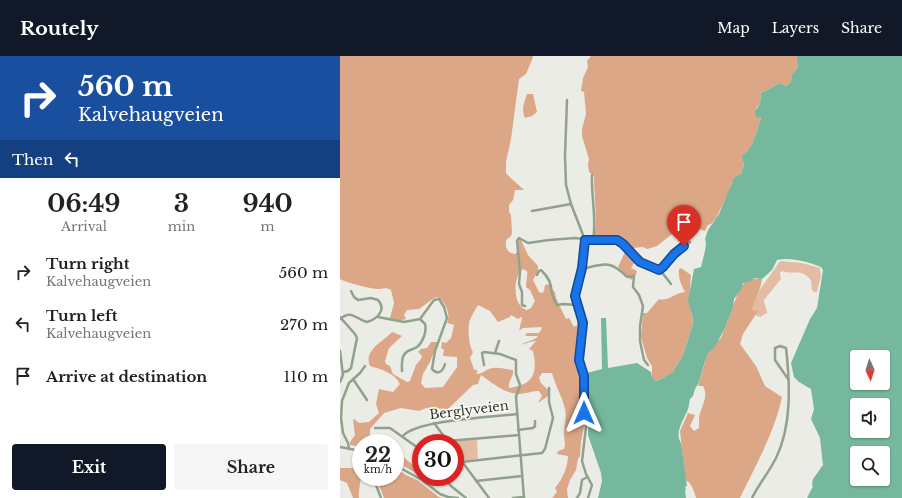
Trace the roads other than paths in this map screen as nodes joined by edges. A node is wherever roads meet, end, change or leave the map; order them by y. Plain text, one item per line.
1 (567, 100) dead end
2 (592, 175) dead end
3 (571, 204) junction
4 (532, 211) dead end
5 (585, 240) junction
6 (593, 240) junction
7 (690, 242) dead end
8 (582, 268) junction
9 (659, 270) junction
10 (537, 275) dead end
11 (671, 284) dead end
12 (351, 291) dead end
13 (577, 305) junction
14 (525, 306) dead end
15 (378, 317) junction
16 (340, 318) edge
17 (420, 319) junction
18 (499, 341) dead end
19 (340, 351) edge
20 (495, 353) junction
21 (445, 364) dead end
22 (484, 365) dead end
23 (648, 365) dead end
24 (365, 366) dead end
25 (402, 371) dead end
26 (342, 372) junction
27 (353, 379) junction
28 (788, 380) junction
29 (340, 382) edge
30 (549, 388) dead end
31 (367, 400) dead end
32 (517, 414) junction
33 (535, 421) dead end
34 (434, 423) junction
35 (375, 428) dead end
36 (518, 430) junction
37 (400, 434) edge
38 (442, 434) edge
39 (404, 435) edge
40 (519, 435) junction
41 (404, 437) edge
42 (464, 440) edge
43 (412, 443) edge
44 (340, 447) edge
45 (349, 449) junction
46 (352, 449) edge
47 (520, 456) junction
48 (464, 462) edge
49 (464, 465) edge
50 (404, 470) edge
51 (522, 476) junction
52 (587, 477) junction
53 (476, 481) junction
54 (377, 486) edge
55 (451, 486) edge
56 (381, 498) edge
57 (458, 498) edge
58 (466, 498) edge
59 (489, 498) edge
60 (513, 498) edge
61 (524, 498) edge
62 (577, 498) edge
63 (588, 498) edge
64 (752, 498) edge

1 - 3 street
2 - 6 street
3 - 4 street
3 - 5 street
5 - 6 street
5 - 8 street
5 - 14 street
6 - 9 street
7 - 9 street
8 - 13 street
8 - 23 street
9 - 11 street
10 - 13 street
12 - 15 street
13 - 52 street
15 - 16 street
15 - 17 street
16 - 26 street
17 - 21 street
17 - 25 street
18 - 20 street
19 - 26 street
20 - 22 street
20 - 32 street
24 - 27 street
26 - 29 street
27 - 31 street
27 - 45 street
28 - 28 street
28 - 64 street
30 - 47 street
32 - 34 street, Berglyveien
32 - 36 street
33 - 36 street
34 - 38 street
34 - 39 street, Berglyveien
35 - 37 street
36 - 40 street
40 - 42 street
40 - 47 street
41 - 43 street
44 - 45 street
45 - 46 street
47 - 48 street
47 - 51 street
49 - 53 street
50 - 57 street
51 - 53 street
51 - 61 street
52 - 62 street
52 - 63 street
53 - 59 street
54 - 56 street
55 - 58 street
60 - 61 street

